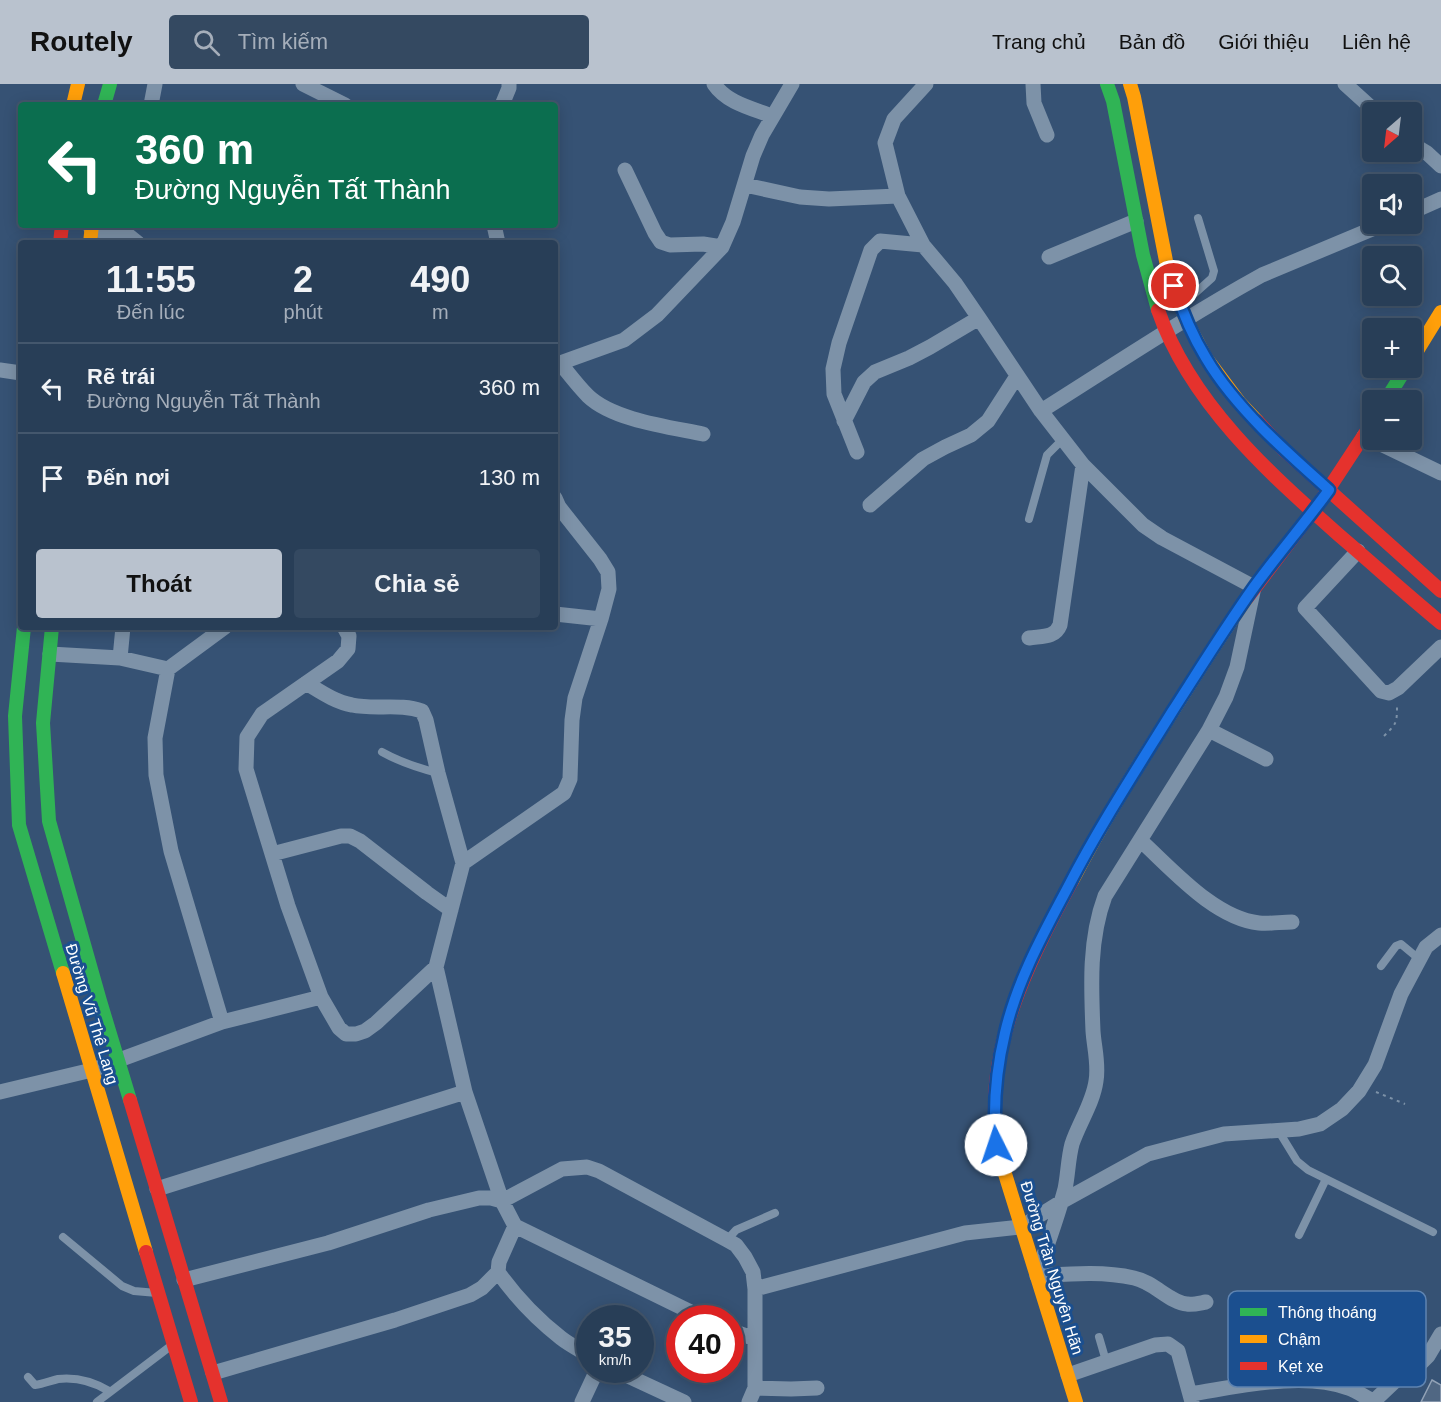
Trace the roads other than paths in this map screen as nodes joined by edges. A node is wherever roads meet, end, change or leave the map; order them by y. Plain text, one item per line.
1 (78, 84) edge
2 (110, 84) edge
3 (155, 84) edge
4 (303, 84) edge
5 (509, 84) edge
6 (714, 84) edge
7 (792, 84) edge
8 (926, 84) edge
9 (1033, 84) edge
10 (1107, 84) edge
11 (1130, 84) edge
12 (1345, 84) edge
13 (74, 102) edge
14 (105, 102) edge
15 (152, 102) edge
16 (339, 102) edge
17 (503, 102) edge
18 (1365, 102) edge
19 (772, 116) junction
20 (1047, 135) dead end
21 (1422, 150) edge
22 (1441, 166) edge
23 (625, 170) dead end
24 (745, 185) junction
25 (898, 196) junction
26 (1441, 199) edge
27 (1422, 208) edge
28 (1198, 218) dead end
29 (1136, 221) junction
30 (91, 232) edge
31 (1362, 233) edge
32 (135, 240) edge
33 (923, 245) junction
34 (722, 247) junction
35 (1049, 257) dead end
36 (1180, 306) junction
37 (1441, 312) edge
38 (979, 318) junction
39 (1186, 320) junction
40 (1166, 331) junction
41 (1422, 343) edge
42 (558, 364) edge
43 (558, 365) edge
44 (0, 370) edge
45 (18, 373) edge
46 (1017, 376) junction
47 (1041, 411) junction
48 (844, 420) junction
49 (703, 434) dead end
50 (1362, 438) edge
51 (1063, 439) junction
52 (1403, 450) edge
53 (857, 452) dead end
54 (1083, 465) junction
55 (1441, 473) edge
56 (1329, 490) junction
57 (558, 505) edge
58 (870, 505) dead end
59 (1313, 512) junction
60 (1029, 519) dead end
61 (1358, 551) junction
62 (1254, 587) junction
63 (1441, 591) edge
64 (558, 614) edge
65 (601, 619) junction
66 (1441, 623) edge
67 (24, 630) edge
68 (52, 630) edge
69 (123, 630) edge
70 (221, 630) edge
71 (346, 630) edge
72 (1029, 638) dead end
73 (1441, 647) edge
74 (50, 654) junction
75 (120, 658) junction
76 (168, 669) junction
77 (306, 683) junction
78 (1209, 730) junction
79 (382, 752) dead end
80 (1266, 759) dead end
81 (438, 773) junction
82 (1140, 840) junction
83 (272, 854) junction
84 (463, 863) junction
85 (452, 910) junction
86 (1292, 922) dead end
87 (1440, 938) edge
88 (1419, 959) junction
89 (1381, 966) dead end
90 (436, 967) junction
91 (321, 997) junction
92 (222, 1022) junction
93 (118, 1061) junction
94 (92, 1071) junction
95 (0, 1092) edge
96 (465, 1092) junction
97 (1278, 1131) junction
98 (1326, 1179) junction
99 (157, 1189) junction
100 (502, 1201) junction
101 (1061, 1202) junction
102 (775, 1213) dead end
103 (515, 1226) junction
104 (1021, 1227) junction
105 (1433, 1232) dead end
106 (1299, 1235) dead end
107 (63, 1236) dead end
108 (727, 1240) junction
109 (498, 1272) junction
110 (1037, 1276) junction
111 (184, 1280) junction
112 (755, 1289) junction
113 (159, 1293) junction
114 (1206, 1302) dead end
115 (676, 1305) edge
116 (1441, 1334) edge
117 (744, 1335) edge
118 (1099, 1337) dead end
119 (755, 1339) junction
120 (174, 1343) junction
121 (576, 1348) edge
122 (1426, 1358) edge
123 (1106, 1361) junction
124 (213, 1373) junction
125 (1068, 1375) junction
126 (27, 1377) dead end
127 (591, 1383) edge
128 (643, 1383) edge
129 (1252, 1387) edge
130 (1347, 1387) edge
131 (1389, 1387) edge
132 (817, 1388) dead end
133 (110, 1391) junction
134 (752, 1395) edge
135 (1191, 1398) edge
136 (97, 1402) edge
137 (191, 1402) edge
138 (221, 1402) edge
139 (582, 1402) edge
140 (684, 1402) edge
141 (1076, 1402) edge
142 (1373, 1402) edge

1 - 13 street
2 - 14 street
3 - 15 street
4 - 16 street
5 - 17 street
6 - 19 street
7 - 19 street
8 - 25 street
9 - 20 street
10 - 29 street
11 - 36 street
12 - 18 street
19 - 24 street
21 - 22 street
23 - 34 street
24 - 25 street
24 - 34 street
25 - 33 street
26 - 27 street
28 - 36 lane
29 - 35 street
29 - 40 street
30 - 32 street
31 - 39 street
33 - 38 street
33 - 48 street
34 - 42 street
36 - 39 street
37 - 41 street
38 - 46 street
38 - 48 street
39 - 40 street
39 - 56 street
40 - 47 street
40 - 59 street
43 - 49 street
44 - 45 street
46 - 47 street
46 - 58 street
47 - 51 street
48 - 53 street
50 - 56 street, Đường Trần Nguyên Hãn
51 - 54 street
51 - 60 lane
52 - 55 street
54 - 62 street
54 - 72 street
56 - 59 street, Đường Trần Nguyên Hãn
56 - 63 street
57 - 65 street
59 - 61 street
59 - 62 street, Đường Trần Nguyên Hãn
61 - 66 street
61 - 73 street
62 - 78 street
62 - 104 street, Đường Trần Nguyên Hãn
64 - 65 street
65 - 84 street
67 - 94 street, Đường Vũ Thê Lang
68 - 74 street, Đường Vũ Thê Lang
69 - 75 street
70 - 76 street
71 - 77 street
74 - 75 street
74 - 93 street, Đường Vũ Thê Lang
75 - 76 street
76 - 92 street
77 - 81 street
77 - 83 street
78 - 80 street
78 - 82 street
79 - 81 lane
81 - 84 street
82 - 86 street
82 - 101 street
83 - 85 street
83 - 91 street
84 - 85 street
85 - 90 street
87 - 88 street
88 - 89 lane
88 - 97 street
90 - 91 street
90 - 96 street
91 - 92 street
92 - 93 street
93 - 94 street
93 - 99 street, Đường Vũ Thê Lang
94 - 95 street
94 - 113 street, Đường Vũ Thê Lang
96 - 99 street
96 - 100 street
97 - 98 lane
97 - 101 street
98 - 105 lane
98 - 106 lane
99 - 111 street, Đường Vũ Thê Lang
100 - 103 street
100 - 108 street
100 - 111 street
101 - 104 street
101 - 110 street
102 - 108 lane
103 - 109 street
103 - 115 street
104 - 110 street, Đường Trần Nguyên Hãn
104 - 112 street
107 - 113 lane
108 - 112 street
109 - 121 street
109 - 124 street
110 - 114 street
110 - 125 street, Đường Trần Nguyên Hãn
111 - 124 street, Đường Vũ Thê Lang
112 - 119 street
113 - 120 street, Đường Vũ Thê Lang
116 - 122 street
117 - 119 street
118 - 123 lane
119 - 134 street
120 - 133 lane
120 - 137 street, Đường Vũ Thê Lang
123 - 125 street
123 - 135 street
124 - 138 street, Đường Vũ Thê Lang
125 - 141 street, Đường Trần Nguyên Hãn
126 - 133 lane
127 - 139 street
128 - 140 street
129 - 135 street
130 - 142 street
131 - 142 street
132 - 134 street
133 - 136 lane

